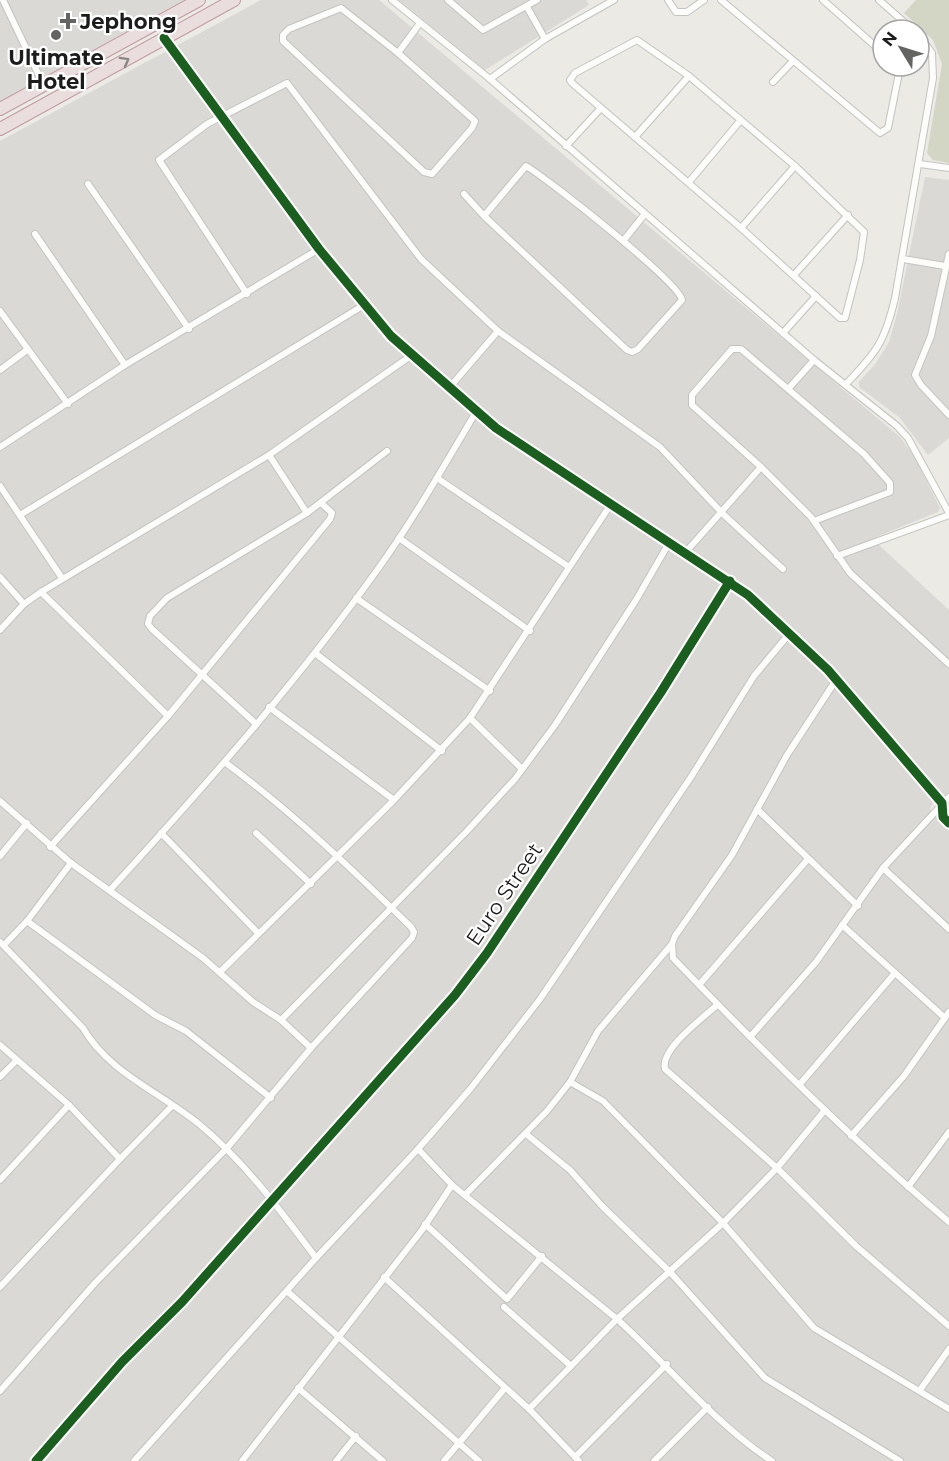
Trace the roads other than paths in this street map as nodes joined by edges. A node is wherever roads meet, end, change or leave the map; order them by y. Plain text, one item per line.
1 (3, 0) edge
2 (199, 0) edge
3 (234, 0) edge
4 (392, 0) edge
5 (448, 0) edge
6 (537, 0) edge
7 (614, 0) edge
8 (668, 0) edge
9 (704, 0) edge
10 (721, 0) edge
11 (823, 0) edge
12 (879, 0) edge
13 (527, 7) junction
14 (900, 18) edge
15 (420, 23) junction
16 (164, 38) junction
17 (545, 39) junction
18 (871, 42) edge
19 (398, 53) junction
20 (931, 58) edge
21 (793, 61) junction
22 (689, 76) junction
23 (59, 77) junction
24 (898, 78) edge
25 (490, 80) junction
26 (773, 82) dead end
27 (44, 86) junction
28 (53, 100) junction
29 (601, 108) junction
30 (0, 109) edge
31 (220, 117) junction
32 (740, 121) junction
33 (0, 129) edge
34 (635, 137) junction
35 (566, 146) junction
36 (920, 164) junction
37 (795, 166) junction
38 (949, 168) edge
39 (689, 182) junction
40 (88, 184) dead end
41 (464, 194) dead end
42 (644, 215) junction
43 (848, 215) junction
44 (484, 216) junction
45 (741, 228) junction
46 (35, 234) dead end
47 (623, 241) junction
48 (319, 249) junction
49 (949, 254) edge
50 (903, 259) junction
51 (945, 266) junction
52 (794, 275) junction
53 (247, 294) junction
54 (816, 297) junction
55 (364, 305) junction
56 (0, 311) edge
57 (189, 329) junction
58 (498, 331) junction
59 (783, 333) junction
60 (27, 350) junction
61 (412, 355) junction
62 (814, 360) junction
63 (124, 365) junction
64 (0, 370) edge
65 (846, 384) junction
66 (449, 388) junction
67 (789, 388) junction
68 (68, 404) junction
69 (476, 412) junction
70 (949, 415) edge
71 (0, 447) edge
72 (387, 451) dead end
73 (269, 455) junction
74 (761, 467) junction
75 (437, 478) junction
76 (0, 486) edge
77 (321, 503) junction
78 (611, 504) junction
79 (307, 513) junction
80 (723, 514) junction
81 (949, 514) edge
82 (20, 515) junction
83 (814, 521) junction
84 (399, 538) junction
85 (669, 543) junction
86 (685, 553) junction
87 (837, 556) junction
88 (568, 567) junction
89 (783, 569) dead end
90 (0, 577) edge
91 (62, 578) junction
92 (730, 581) junction
93 (41, 592) junction
94 (356, 598) junction
95 (24, 604) junction
96 (0, 630) edge
97 (530, 631) junction
98 (790, 633) junction
99 (315, 653) junction
100 (949, 664) edge
101 (201, 676) junction
102 (836, 680) junction
103 (490, 691) junction
104 (269, 707) junction
105 (168, 716) junction
106 (470, 718) junction
107 (255, 723) junction
108 (442, 751) junction
109 (226, 763) junction
110 (522, 769) junction
111 (949, 797) edge
112 (394, 800) junction
113 (0, 801) edge
114 (942, 803) junction
115 (757, 809) junction
116 (949, 823) edge
117 (27, 824) junction
118 (161, 833) junction
119 (256, 833) dead end
120 (50, 847) junction
121 (0, 856) edge
122 (337, 856) junction
123 (808, 859) junction
124 (70, 863) junction
125 (883, 868) junction
126 (310, 884) junction
127 (110, 890) junction
128 (858, 906) junction
129 (392, 908) junction
130 (27, 921) junction
131 (842, 925) junction
132 (949, 929) edge
133 (258, 933) junction
134 (2, 943) edge
135 (672, 944) junction
136 (220, 972) junction
137 (895, 973) junction
138 (699, 985) junction
139 (717, 1005) junction
140 (947, 1015) edge
141 (281, 1020) junction
142 (750, 1037) junction
143 (0, 1045) edge
144 (311, 1048) junction
145 (16, 1061) junction
146 (0, 1077) edge
147 (570, 1082) junction
148 (800, 1084) junction
149 (271, 1098) junction
150 (69, 1105) junction
151 (172, 1106) junction
152 (825, 1110) junction
153 (949, 1132) edge
154 (526, 1134) junction
155 (851, 1136) junction
156 (227, 1148) junction
157 (418, 1149) junction
158 (120, 1159) junction
159 (777, 1168) junction
160 (0, 1180) edge
161 (452, 1185) junction
162 (908, 1187) junction
163 (465, 1195) junction
164 (273, 1200) junction
165 (949, 1222) edge
166 (723, 1223) junction
167 (425, 1224) junction
168 (542, 1256) junction
169 (316, 1258) junction
170 (670, 1272) junction
171 (384, 1276) junction
172 (0, 1287) edge
173 (288, 1292) junction
174 (504, 1307) dead end
175 (617, 1319) junction
176 (949, 1326) edge
177 (340, 1336) junction
178 (949, 1349) edge
179 (667, 1364) junction
180 (571, 1366) junction
181 (298, 1388) junction
182 (505, 1388) junction
183 (920, 1390) junction
184 (0, 1391) edge
185 (708, 1407) junction
186 (529, 1409) junction
187 (949, 1409) edge
188 (356, 1436) junction
189 (461, 1443) junction
190 (763, 1455) junction
191 (577, 1459) edge
192 (36, 1461) edge
193 (134, 1461) edge
194 (242, 1461) edge
195 (336, 1461) edge
196 (383, 1461) edge
197 (444, 1461) edge
198 (479, 1461) edge
199 (654, 1461) edge
200 (756, 1461) edge
201 (772, 1461) edge
202 (900, 1461) edge

1 - 27 street
2 - 23 highway
3 - 16 highway
4 - 15 street
5 - 13 street
6 - 13 street
7 - 17 street
8 - 9 street
10 - 21 street
11 - 18 street
12 - 14 street
13 - 17 street
15 - 19 street
15 - 25 street
28 -> 16 highway
16 - 31 street
17 - 25 street
19 - 19 street
20 - 36 street
21 - 24 street
21 - 26 street
22 - 29 street
22 - 32 street
22 - 34 street
23 - 27 highway
23 - 28 highway
25 - 35 street
27 - 30 highway
28 - 33 highway
29 - 34 street
29 - 35 street
31 - 48 street
31 - 53 street
31 - 58 street
32 - 37 street
32 - 39 street
34 - 39 street
35 - 42 street
36 - 38 street
36 - 50 street
37 - 43 street
37 - 45 street
39 - 45 street
40 - 57 street
41 - 44 street
42 - 47 street
42 - 59 street
43 - 52 street
43 - 54 street
44 - 47 street
44 - 47 street
45 - 52 street
46 - 63 street
48 - 53 street
48 - 55 street
49 - 51 street
50 - 51 street
50 - 65 street
51 - 70 street
52 - 54 street
53 - 57 street
54 - 59 street
55 - 61 street
55 - 82 street
56 - 60 street
57 - 63 street
58 - 66 street
58 - 80 street
59 - 62 street
60 - 64 street
60 - 68 street
61 - 66 street
61 - 73 street
62 - 65 street
62 - 67 street
63 - 68 street
65 - 81 street
66 - 69 street
67 - 74 street
67 - 83 street
68 - 71 street
69 - 75 street
69 - 78 street
72 - 77 street
73 - 79 street
73 - 91 street
74 - 80 street
74 - 83 street
75 - 84 street
75 - 88 street
76 - 82 street
77 - 79 street
77 - 101 street
78 - 85 street
78 - 88 street
79 - 101 street
80 - 86 street
80 - 89 street
81 - 87 street
82 - 91 street
83 - 87 street
84 - 94 street
84 - 97 street
85 - 86 street
85 - 110 street
86 - 92 street
87 - 100 street
88 - 97 street
90 - 95 street
91 - 93 street
92 - 98 street
92 - 164 street, Euro Street
93 - 95 street
93 - 105 street
94 - 99 street
94 - 103 street
95 - 96 street
97 - 103 street
98 - 102 street
98 - 157 street
99 - 104 street
99 - 108 street
101 - 105 street
101 - 107 street
102 - 114 street
102 - 115 street
103 - 106 street
104 - 107 street
104 - 112 street
105 - 120 street
106 - 108 street
106 - 110 street
107 - 109 street
108 - 112 street
109 - 118 street
109 - 122 street
110 - 129 street
111 - 114 street
112 - 122 street
113 - 117 street
114 - 116 street
114 - 125 street
115 - 123 street
115 - 135 street
117 - 120 street
117 - 121 street
118 - 127 street
118 - 133 street
119 - 126 street
120 - 124 street
122 - 126 street
122 - 129 street
123 - 128 street
123 - 138 street
124 - 127 street
124 - 130 street
125 - 128 street
125 - 132 street
126 - 133 street
127 - 136 street
128 - 131 street
129 - 141 street
129 - 144 street
130 - 134 street
130 - 149 street
131 - 137 street
131 - 142 street
133 - 136 street
134 - 151 street
135 - 138 street
135 - 147 street
136 - 141 street
137 - 140 street
137 - 148 street
138 - 139 street
139 - 142 street
139 - 159 street
140 - 155 street
141 - 144 street
142 - 148 street
143 - 145 street
144 - 149 street
145 - 146 street
145 - 150 street
147 - 154 street
147 - 166 street
148 - 152 street
149 - 156 street
150 - 158 street
150 - 160 street
151 - 156 street
151 - 158 street
152 - 155 street
152 - 159 street
153 - 162 street
154 - 163 street
154 - 170 street
155 - 162 street
156 - 164 street
156 - 184 street
157 - 161 street
157 - 169 street
158 - 172 street
159 - 166 street
159 - 176 street
161 - 163 street
161 - 167 street
162 - 165 street
163 - 168 street
164 - 169 street
164 - 192 street, Euro Street
166 - 170 street
166 - 183 street
167 - 168 street
167 - 171 street
168 - 175 street
169 - 173 street
170 - 175 street
170 - 202 street
171 - 177 street
171 - 182 street
173 - 177 street
173 - 193 street
174 - 180 street
175 - 179 street
175 - 180 street
177 - 181 street
177 - 189 street
178 - 183 street
179 - 185 street
179 - 191 street
180 - 186 street
181 - 188 street
181 - 194 street
182 - 186 street
182 - 189 street
183 - 187 street
185 - 190 street
185 - 199 street
186 - 191 street
188 - 195 street
188 - 196 street
189 - 197 street
189 - 198 street
190 - 200 street
190 - 201 street

